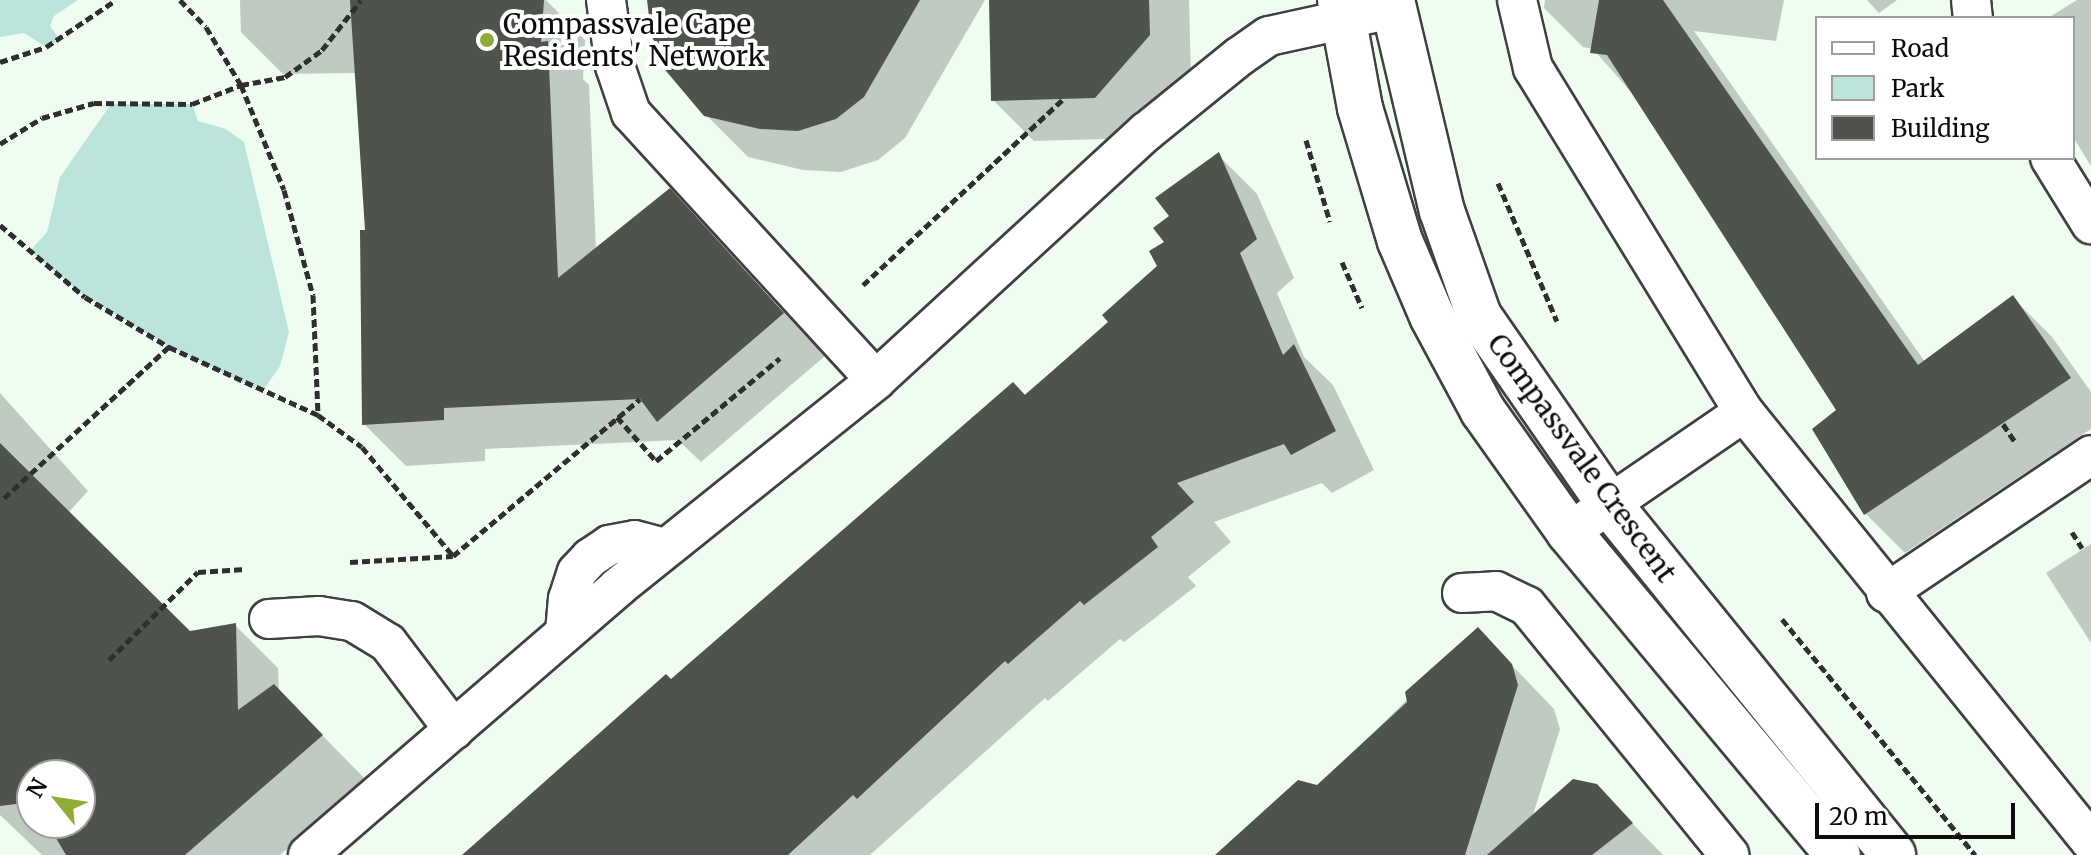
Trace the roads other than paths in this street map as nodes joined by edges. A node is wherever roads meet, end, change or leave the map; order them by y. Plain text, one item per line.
1 (606, 0) edge
2 (1517, 0) edge
3 (1392, 4) edge
4 (1340, 11) edge
5 (2051, 160) edge
6 (2091, 224) edge
7 (876, 380) junction
8 (1744, 412) junction
9 (2091, 455) edge
10 (1610, 505) junction
11 (1569, 532) junction
12 (1462, 593) dead end
13 (1886, 593) junction
14 (269, 619) dead end
15 (454, 730) junction
16 (2091, 842) edge
17 (308, 855) edge
18 (1729, 855) edge
19 (1838, 855) edge
20 (1893, 855) edge

1 - 7 lane
2 - 8 lane
3 - 4 lane
3 - 10 street, Compassvale Crescent
4 - 7 lane
4 - 11 street, Compassvale Crescent
5 - 6 lane
7 - 15 lane
8 - 10 lane
8 - 13 lane
9 - 13 lane
10 - 11 lane
10 - 20 street, Compassvale Crescent
11 - 19 street, Compassvale Crescent
12 - 18 lane
13 - 16 lane
14 - 15 lane
15 - 17 lane

